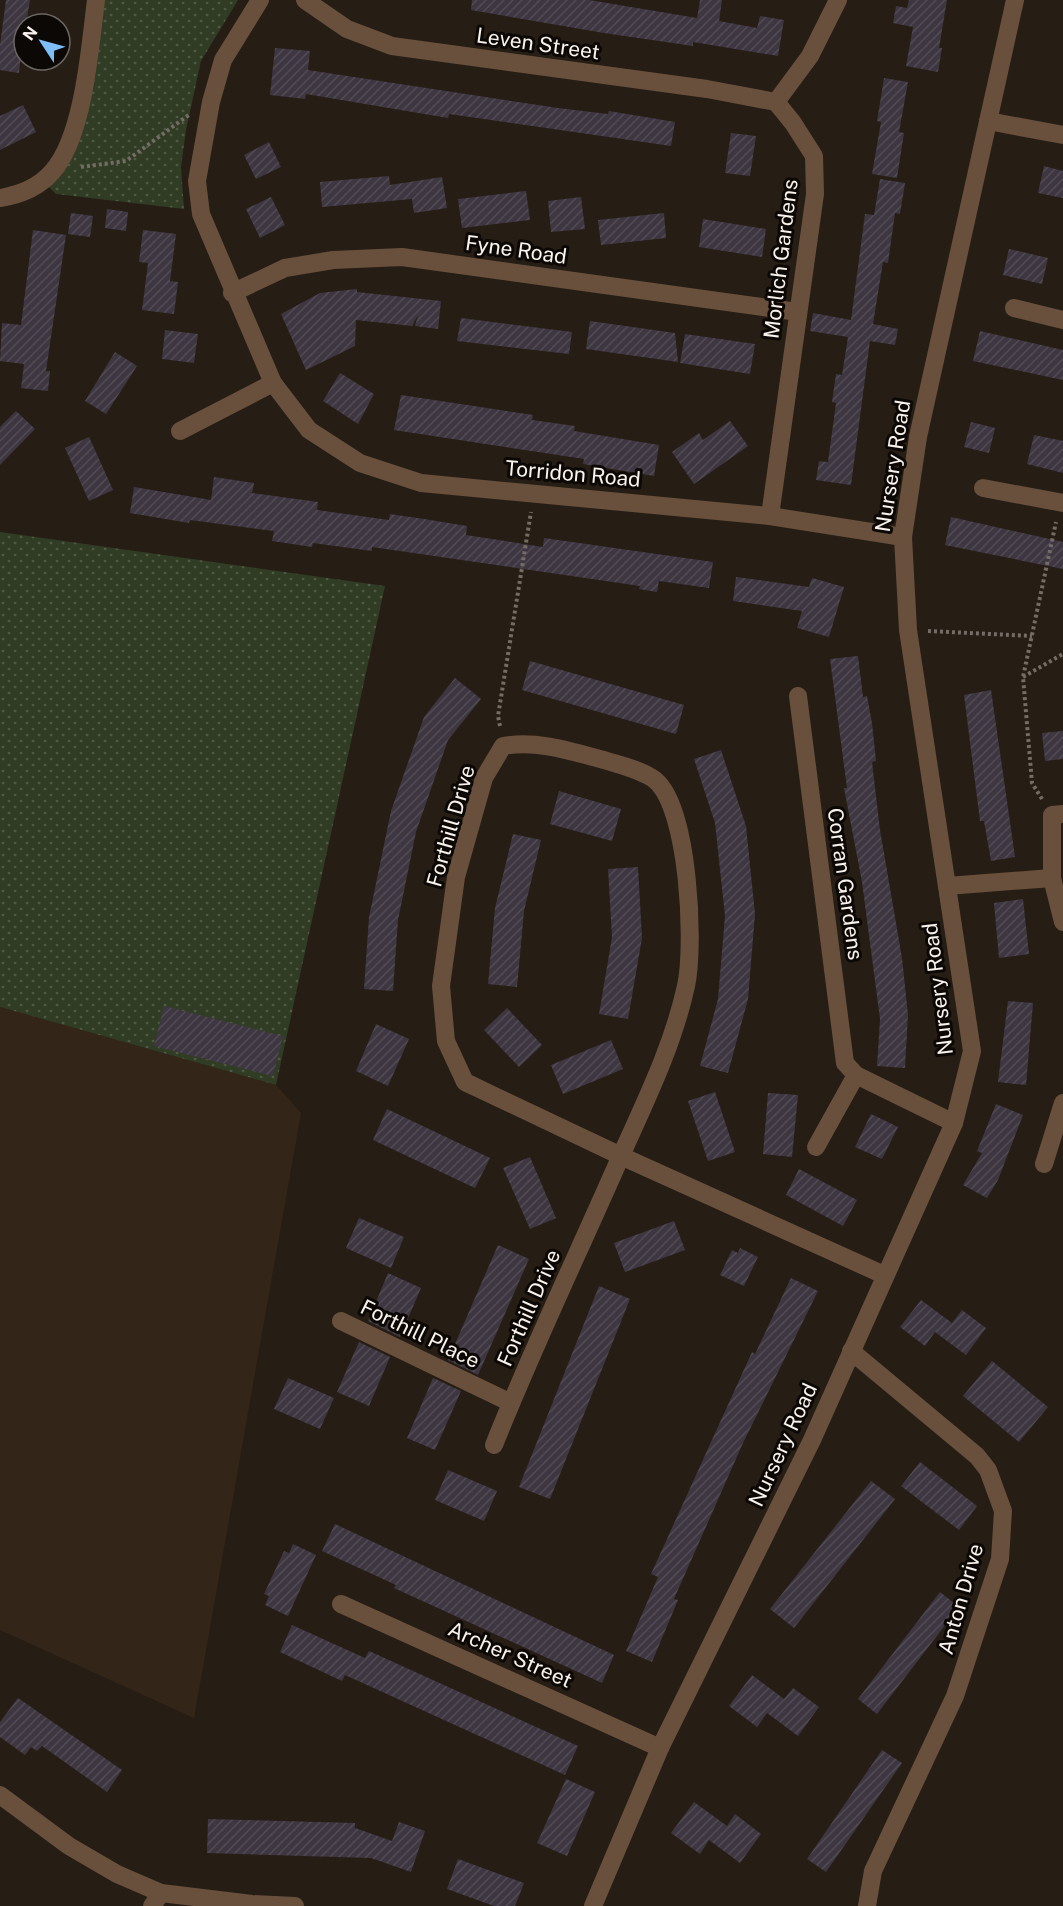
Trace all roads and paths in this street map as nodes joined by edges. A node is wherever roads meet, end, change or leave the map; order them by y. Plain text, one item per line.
1 (96, 0) edge
2 (260, 0) edge
3 (305, 0) edge
4 (838, 0) edge
5 (1016, 0) edge
6 (211, 102) junction
7 (776, 102) junction
8 (988, 121) junction
9 (1063, 135) edge
10 (54, 170) junction
11 (0, 198) edge
12 (232, 293) junction
13 (1014, 308) dead end
14 (798, 312) junction
15 (1063, 320) edge
16 (273, 383) junction
17 (180, 431) dead end
18 (983, 488) dead end
19 (534, 493) junction
20 (1061, 503) edge
21 (771, 516) junction
22 (903, 537) junction
23 (908, 630) junction
24 (1032, 636) junction
25 (1063, 654) edge
26 (1023, 677) junction
27 (798, 696) dead end
28 (503, 746) junction
29 (1058, 814) edge
30 (1052, 879) junction
31 (947, 886) junction
32 (1063, 922) edge
33 (856, 1075) junction
34 (1063, 1103) edge
35 (954, 1123) junction
36 (816, 1146) dead end
37 (621, 1156) junction
38 (1044, 1164) dead end
39 (884, 1275) junction
40 (342, 1321) dead end
41 (850, 1350) junction
42 (511, 1403) junction
43 (494, 1445) dead end
44 (341, 1604) dead end
45 (660, 1748) junction
46 (0, 1795) edge
47 (156, 1900) edge
48 (295, 1906) edge
49 (593, 1906) edge
50 (867, 1906) edge

1 - 10 street
2 - 6 street, Torridon Road
3 - 7 street, Leven Street
4 - 7 street
5 - 8 street, Nursery Road
6 - 10 path
6 - 12 street, Torridon Road
7 - 14 street, Morlich Gardens
8 - 9 street
8 - 22 street, Nursery Road
10 - 11 street
12 - 14 street, Fyne Road
12 - 16 street, Torridon Road
13 - 15 street
14 - 21 street, Morlich Gardens
16 - 17 street
16 - 19 street, Torridon Road
18 - 20 street
19 - 21 street, Torridon Road
19 - 28 path
20 - 24 path
21 - 22 street, Torridon Road
22 - 23 street, Nursery Road
23 - 24 path
23 - 31 street, Nursery Road
24 - 26 path
25 - 26 path
26 - 29 path
27 - 33 street, Corran Gardens
28 - 37 street, Forthill Drive
28 - 37 street, Forthill Drive
29 - 30 street
30 - 31 street
30 - 32 street
31 - 35 street, Nursery Road
33 - 35 street
33 - 36 street
34 - 38 street
35 - 39 street, Nursery Road
37 - 39 street, Forthill Drive
37 - 42 street, Forthill Drive
39 - 41 street, Nursery Road
40 - 42 street, Forthill Place
41 - 45 street, Nursery Road
41 - 50 street, Anton Drive
42 - 43 street, Forthill Drive
44 - 45 street, Archer Street
45 - 49 street, Nursery Road
46 - 47 street
47 - 48 street

